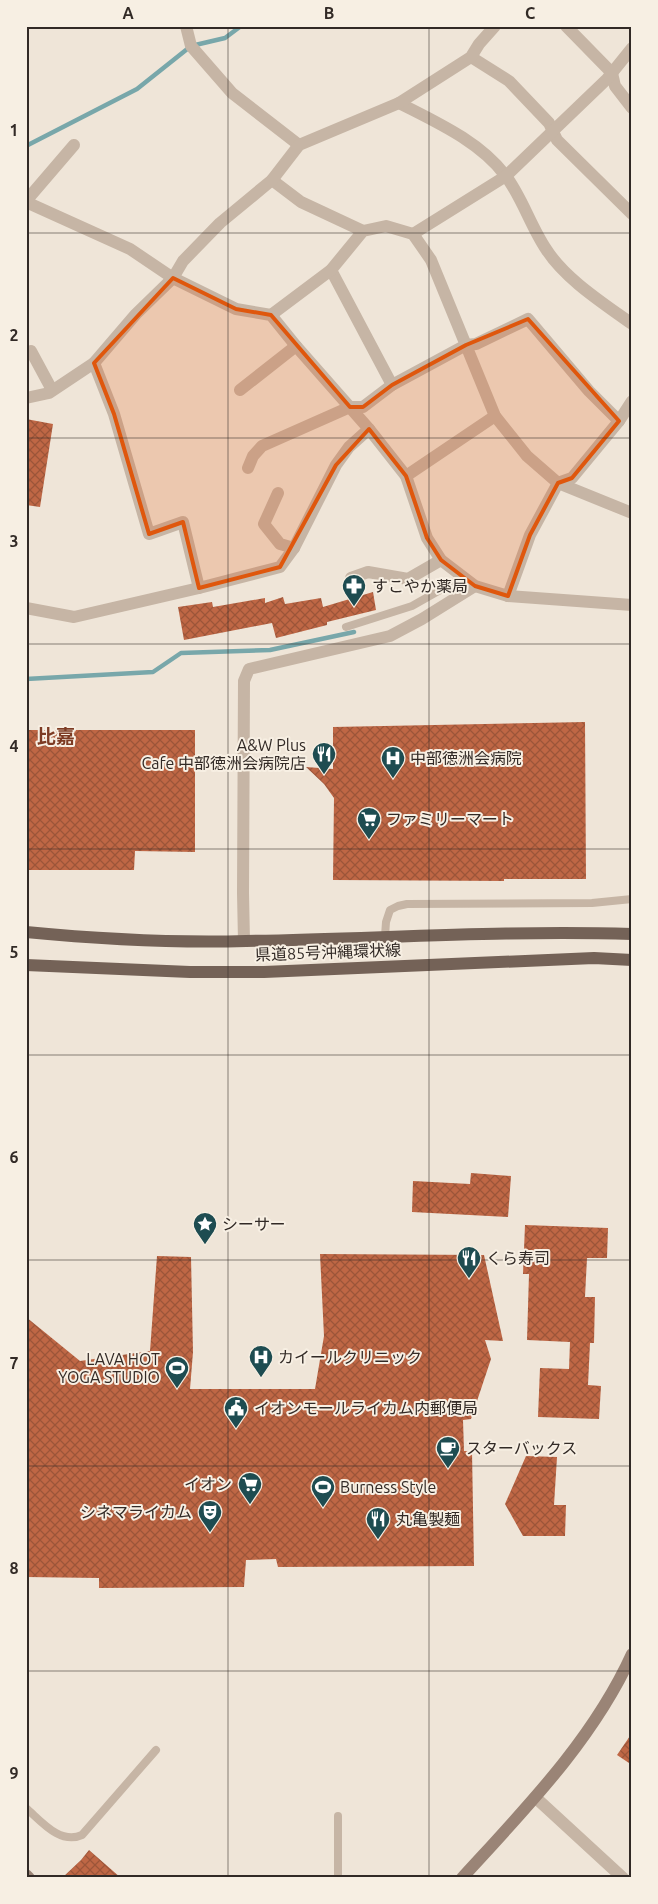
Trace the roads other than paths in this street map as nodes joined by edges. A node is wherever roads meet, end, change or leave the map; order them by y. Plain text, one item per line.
1 (186, 26) edge
2 (495, 26) edge
3 (566, 26) edge
4 (632, 48) edge
5 (471, 57) junction
6 (612, 72) junction
7 (399, 102) junction
8 (632, 108) edge
9 (552, 132) junction
10 (74, 145) dead end
11 (299, 146) junction
12 (506, 176) junction
13 (272, 180) junction
14 (26, 202) edge
15 (632, 214) edge
16 (362, 231) junction
17 (413, 234) junction
18 (331, 270) junction
19 (173, 278) junction
20 (271, 315) junction
21 (632, 324) edge
22 (466, 345) junction
23 (296, 346) junction
24 (31, 352) dead end
25 (94, 363) junction
26 (392, 385) junction
27 (52, 390) junction
28 (240, 390) dead end
29 (26, 398) edge
30 (632, 402) edge
31 (350, 407) junction
32 (495, 416) junction
33 (619, 421) junction
34 (369, 429) junction
35 (248, 468) dead end
36 (406, 476) junction
37 (558, 483) junction
38 (278, 493) dead end
39 (632, 513) edge
40 (294, 548) junction
41 (441, 560) junction
42 (463, 577) junction
43 (351, 578) dead end
44 (475, 586) junction
45 (199, 588) junction
46 (508, 596) junction
47 (632, 605) edge
48 (26, 608) edge
49 (346, 627) dead end
50 (632, 899) edge
51 (26, 932) edge
52 (632, 934) edge
53 (385, 936) junction
54 (244, 941) junction
55 (632, 960) edge
56 (26, 965) edge
57 (632, 1654) edge
58 (156, 1750) dead end
59 (536, 1798) junction
60 (26, 1808) edge
61 (338, 1816) dead end
62 (26, 1874) edge
63 (29, 1878) edge
64 (338, 1878) edge
65 (462, 1878) edge
66 (623, 1878) edge

1 - 11 street
2 - 5 street
3 - 6 street
4 - 6 street
5 - 7 street
5 - 9 street
6 - 8 street
6 - 9 street
7 - 11 street
7 - 12 street
9 - 12 street
9 - 15 street
10 - 14 street
11 - 13 street
12 - 17 street
12 - 21 street
13 - 16 street
13 - 19 street
14 - 19 street
16 - 17 street
16 - 18 street
17 - 22 street
18 - 20 street
18 - 26 street
19 - 20 street
19 - 25 street
20 - 23 street
22 - 26 street
22 - 32 street
22 - 33 street
23 - 28 street
23 - 31 street
24 - 27 street
25 - 27 street
25 - 45 street
26 - 31 street
27 - 29 street
30 - 33 street
31 - 34 street
31 - 35 street
32 - 36 street
32 - 37 street
33 - 37 street
34 - 36 street
34 - 40 street
36 - 41 street
37 - 39 street
37 - 46 street
38 - 40 street
40 - 45 street
41 - 42 street
41 - 43 street
42 - 44 street
42 - 49 lane
44 - 46 street
44 - 54 street
45 - 48 street
46 - 47 street
50 - 53 lane
51 - 54 main road, 県道85号沖縄環状線
52 - 53 main road, 県道85号沖縄環状線
53 - 54 main road, 県道85号沖縄環状線
55 - 56 main road, 県道85号沖縄環状線
57 - 59 street
58 - 60 lane
59 - 65 street
59 - 66 street
61 - 64 lane
62 - 63 street

